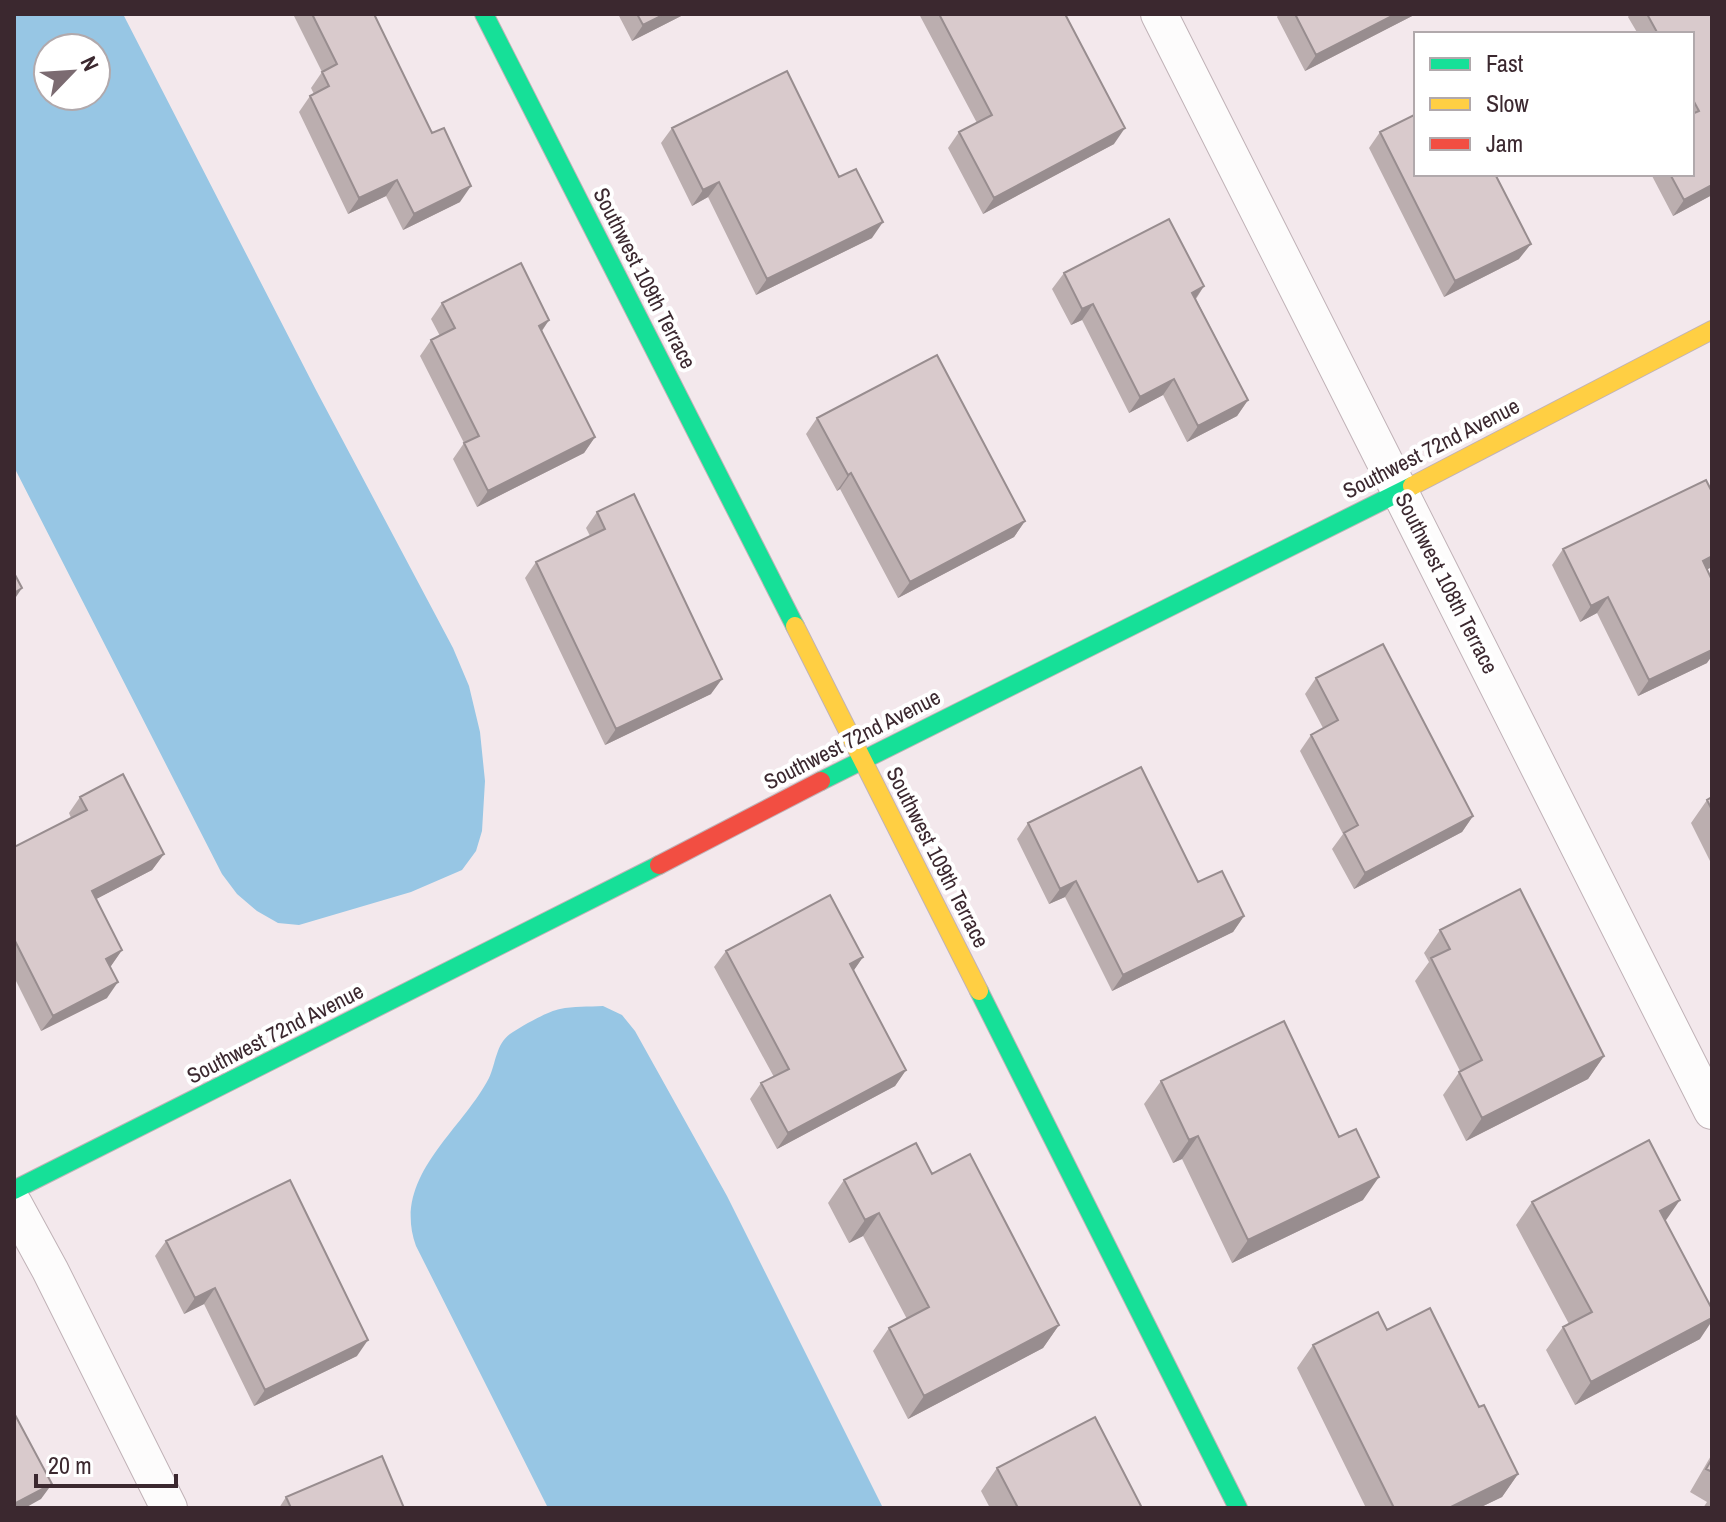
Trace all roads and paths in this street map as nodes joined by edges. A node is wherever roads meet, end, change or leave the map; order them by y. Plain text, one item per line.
1 (484, 14) edge
2 (1159, 14) edge
3 (1712, 330) edge
4 (1400, 492) junction
5 (863, 760) junction
6 (1712, 1111) edge
7 (14, 1190) edge
8 (14, 1204) edge
9 (169, 1508) edge
10 (1238, 1508) edge

1 - 5 street, Southwest 109th Terrace
2 - 4 street, Southwest 108th Terrace
3 - 4 street, Southwest 72nd Avenue
4 - 5 street, Southwest 72nd Avenue
4 - 6 street, Southwest 108th Terrace
5 - 7 street, Southwest 72nd Avenue
5 - 10 street, Southwest 109th Terrace
8 - 9 street

